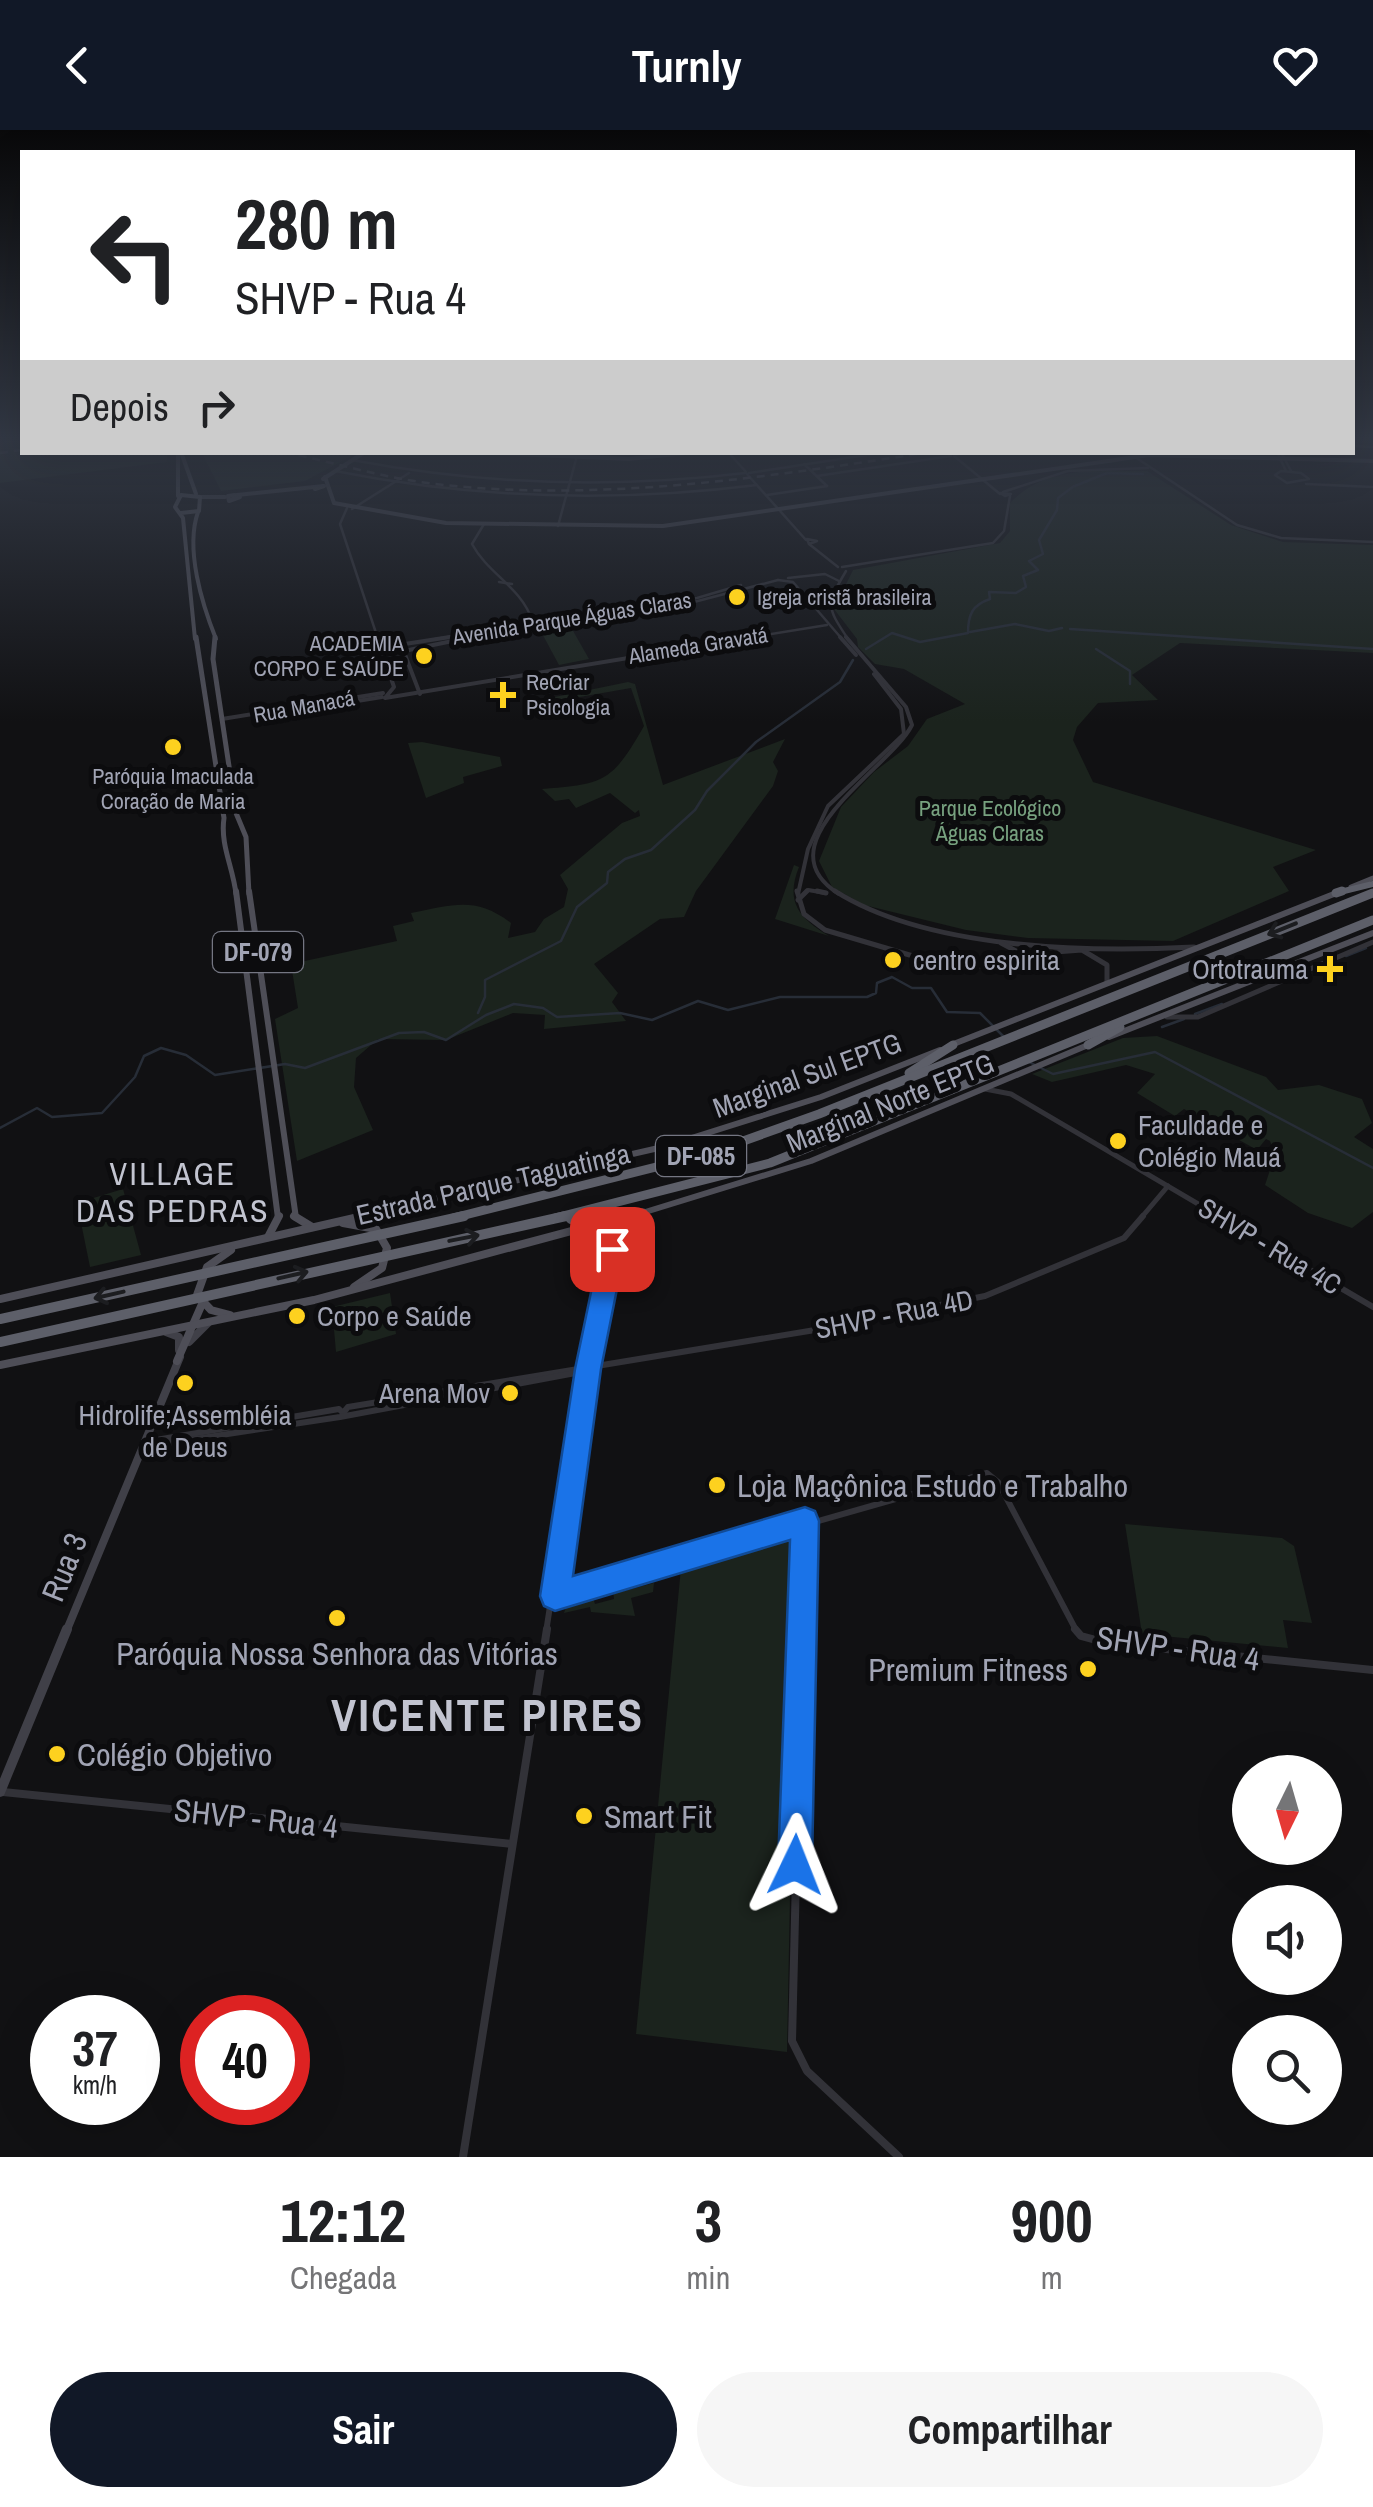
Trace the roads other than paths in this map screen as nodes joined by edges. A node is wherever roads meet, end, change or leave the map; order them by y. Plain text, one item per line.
1 (183, 533) edge
2 (193, 533) edge
3 (343, 533) edge
4 (475, 533) edge
5 (802, 533) edge
6 (1002, 533) edge
7 (1260, 533) edge
8 (1373, 542) edge
9 (829, 565) junction
10 (842, 568) junction
11 (812, 574) junction
12 (497, 576) junction
13 (795, 579) junction
14 (506, 580) junction
15 (839, 581) junction
16 (499, 582) junction
17 (512, 584) junction
18 (505, 586) junction
19 (515, 591) junction
20 (830, 598) junction
21 (808, 602) junction
22 (676, 603) junction
23 (819, 616) junction
24 (533, 618) junction
25 (834, 618) junction
26 (827, 625) junction
27 (845, 630) junction
28 (834, 632) junction
29 (212, 634) junction
30 (469, 636) junction
31 (197, 637) junction
32 (409, 641) junction
33 (393, 643) junction
34 (379, 645) junction
35 (213, 647) junction
36 (412, 648) junction
37 (200, 650) junction
38 (404, 652) junction
39 (420, 694) junction
40 (387, 695) junction
41 (222, 723) junction
42 (239, 826) junction
43 (223, 830) junction
44 (244, 845) junction
45 (226, 848) junction
46 (1373, 881) edge
47 (1336, 893) joint
48 (1373, 893) edge
49 (834, 896) junction
50 (798, 903) junction
51 (1373, 920) edge
52 (1373, 933) edge
53 (986, 939) junction
54 (1373, 942) edge
55 (1210, 943) junction
56 (1006, 966) junction
57 (1105, 984) junction
58 (264, 993) junction
59 (250, 994) junction
60 (1154, 1014) junction
61 (953, 1044) junction
62 (1088, 1046) joint
63 (1031, 1056) joint
64 (1012, 1077) junction
65 (892, 1083) junction
66 (984, 1090) junction
67 (1011, 1094) junction
68 (1168, 1186) junction
69 (643, 1213) junction
70 (623, 1218) junction
71 (335, 1223) junction
72 (528, 1224) junction
73 (595, 1224) junction
74 (320, 1226) junction
75 (256, 1242) junction
76 (244, 1245) junction
77 (612, 1249) junction
78 (345, 1292) junction
79 (0, 1298) edge
80 (202, 1304) junction
81 (1373, 1308) edge
82 (242, 1316) junction
83 (224, 1318) junction
84 (0, 1319) edge
85 (196, 1323) junction
86 (140, 1333) junction
87 (0, 1342) edge
88 (177, 1361) junction
89 (0, 1365) edge
90 (588, 1369) junction
91 (140, 1446) junction
92 (805, 1521) junction
93 (555, 1596) junction
94 (1373, 1670) edge
95 (0, 1792) edge
96 (512, 1844) junction
97 (463, 2157) edge
98 (899, 2157) edge

1 - 31 main road, DF-079
2 - 29 main road, DF-079
3 - 34 street, Rua Manacá
4 - 12 street
5 - 9 street
6 - 10 street
7 - 8 street
9 - 10 street
9 - 11 street
10 - 15 street
11 - 13 street
11 - 15 street
12 - 14 street
12 - 16 street
13 - 21 street
13 - 22 street, Avenida Parque Águas Claras
14 - 16 street
14 - 17 street
15 - 20 street
16 - 18 street
17 - 18 street
17 - 19 street
18 - 19 street
19 - 24 street
20 - 21 street
20 - 25 street
21 - 23 street
22 - 24 street, Avenida Parque Águas Claras
22 - 30 street, Avenida Parque Águas Claras
23 - 25 street
23 - 26 street
24 - 30 street, Avenida Parque Águas Claras
25 - 27 street
26 - 28 street
26 - 39 street, Alameda Gravatá
27 - 28 street
27 - 49 street
28 - 50 street
29 - 31 main road
29 - 35 main road, DF-079
30 - 32 street, Avenida Parque Águas Claras
30 - 36 street, Avenida Parque Águas Claras
31 - 37 main road, DF-079
32 - 33 street, Avenida Parque Águas Claras
32 - 36 street
33 - 34 street, Avenida Parque Águas Claras
33 - 38 street
34 - 40 street, Rua Manacá
35 - 37 main road
35 - 41 main road, DF-079
36 - 38 street, Avenida Parque Águas Claras
37 - 43 main road, DF-079
38 - 39 street
39 - 40 street, Alameda Gravatá
40 - 41 street, Rua Manacá
41 - 42 main road, DF-079
42 - 43 main road
42 - 44 main road, DF-079
43 - 45 main road, DF-079
44 - 45 main road
44 - 58 main road, DF-079
45 - 59 main road, DF-079
46 - 47 highway
47 - 55 main road, Marginal Sul EPTG
48 -> 65 highway, Estrada Parque Taguatinga / DF-085
49 - 50 street
49 - 53 street
50 - 56 street
51 - 60 highway, Estrada Parque Taguatinga / DF-085
52 - 60 main road
53 - 55 street
53 - 56 street
54 - 60 street
55 - 57 main road, Marginal Sul EPTG
56 - 57 street
57 - 61 main road, Marginal Sul EPTG
58 - 59 main road
58 - 74 main road, DF-079
59 - 75 main road, DF-079
60 - 62 highway
60 - 63 highway, Estrada Parque Taguatinga / DF-085
61 - 65 highway
61 - 71 main road, Marginal Sul EPTG
62 - 64 main road, Marginal Norte EPTG
63 - 72 highway, Estrada Parque Taguatinga / DF-085
64 - 66 main road, Marginal Norte EPTG
64 - 67 street
65 -> 84 highway, Estrada Parque Taguatinga / DF-085
66 - 67 street, SHVP - Rua 4C
66 - 69 main road, Marginal Norte EPTG
67 - 68 street, SHVP - Rua 4C
68 - 81 street, SHVP - Rua 4C
68 - 90 street, SHVP - Rua 4D
69 - 70 main road, Marginal Norte EPTG
69 - 72 highway
70 - 73 main road, Marginal Norte EPTG
70 - 77 street
71 - 74 main road, Marginal Sul EPTG
71 - 78 main road
87 -> 72 highway, Estrada Parque Taguatinga / DF-085
73 - 77 street
73 - 78 main road, Marginal Norte EPTG
74 - 75 main road, Marginal Sul EPTG
75 - 76 main road, Marginal Sul EPTG
76 - 79 main road, Marginal Sul EPTG
76 - 80 main road
77 - 90 street
78 - 82 main road, Marginal Norte EPTG
80 - 82 main road
80 - 85 main road
82 - 83 main road, Marginal Norte EPTG
83 - 85 main road, Marginal Norte EPTG
83 - 88 main road, Rua 3
85 - 86 main road, Marginal Norte EPTG
85 - 88 main road
86 - 88 main road
86 - 89 main road, Marginal Norte EPTG
88 - 91 main road, Rua 3
90 - 91 street, SHVP - Rua 4D
90 - 93 street
91 - 95 main road, Rua 3
92 - 93 street, SHVP - Rua 4
92 - 94 street, SHVP - Rua 4
92 - 98 street
93 - 96 street
95 - 96 street, SHVP - Rua 4
96 - 97 street

